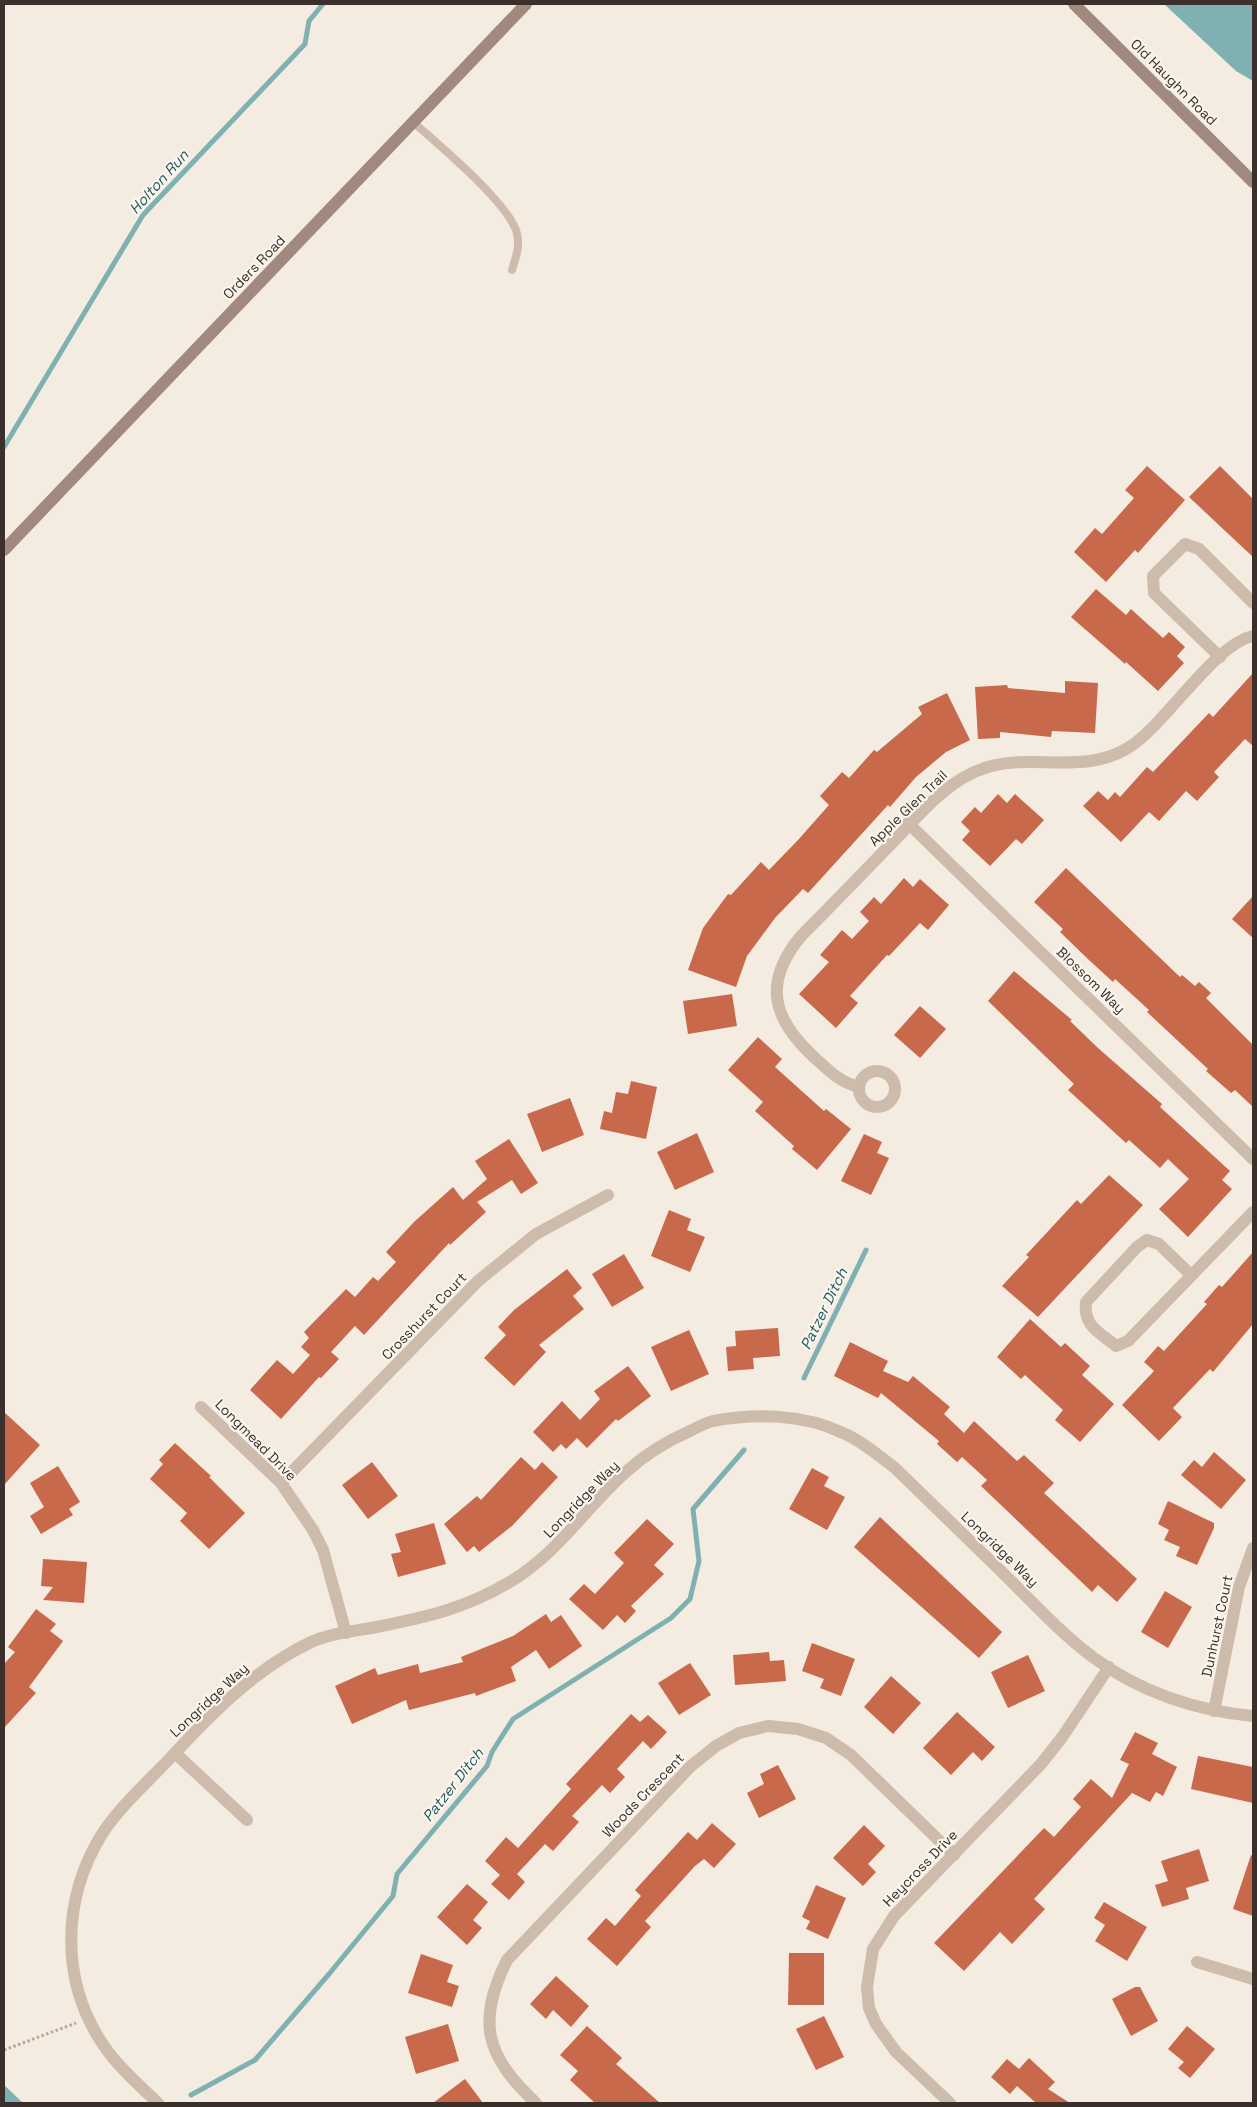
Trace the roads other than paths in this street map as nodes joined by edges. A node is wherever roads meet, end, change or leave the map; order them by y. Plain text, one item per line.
1 (526, 4) edge
2 (1074, 4) edge
3 (413, 122) junction
4 (1253, 182) edge
5 (512, 270) dead end
6 (4, 550) edge
7 (1253, 603) edge
8 (1253, 636) edge
9 (1220, 657) junction
10 (909, 824) junction
11 (859, 1087) dead end
12 (1253, 1159) edge
13 (608, 1195) dead end
14 (1253, 1212) edge
15 (1191, 1275) junction
16 (201, 1407) dead end
17 (282, 1483) junction
18 (1253, 1548) edge
19 (346, 1633) junction
20 (1108, 1667) junction
21 (1214, 1710) junction
22 (1253, 1716) edge
23 (175, 1753) junction
24 (247, 1820) dead end
25 (954, 1855) junction
26 (1197, 1962) dead end
27 (1253, 1979) edge
28 (158, 2103) edge
29 (536, 2103) edge
30 (950, 2103) edge

1 - 3 street, Orders Road
2 - 4 street, Old Haughn Road
3 - 5 lane
3 - 6 street, Orders Road
7 - 9 street
8 - 9 street, Apple Glen Trail
9 - 10 street, Apple Glen Trail
10 - 11 street, Apple Glen Trail
10 - 12 street, Blossom Way
13 - 17 street, Crosshurst Court
14 - 15 street
15 - 15 street
16 - 17 street, Longmead Drive
17 - 19 street, Longmead Drive
18 - 21 street, Dunhurst Court
19 - 20 street, Longridge Way
19 - 23 street, Longridge Way
20 - 21 street, Longridge Way
20 - 25 street, Heycross Drive
21 - 22 street, Longridge Way
23 - 24 street
23 - 28 street, Longridge Way
25 - 29 street, Woods Crescent
25 - 30 street, Heycross Drive
26 - 27 street

